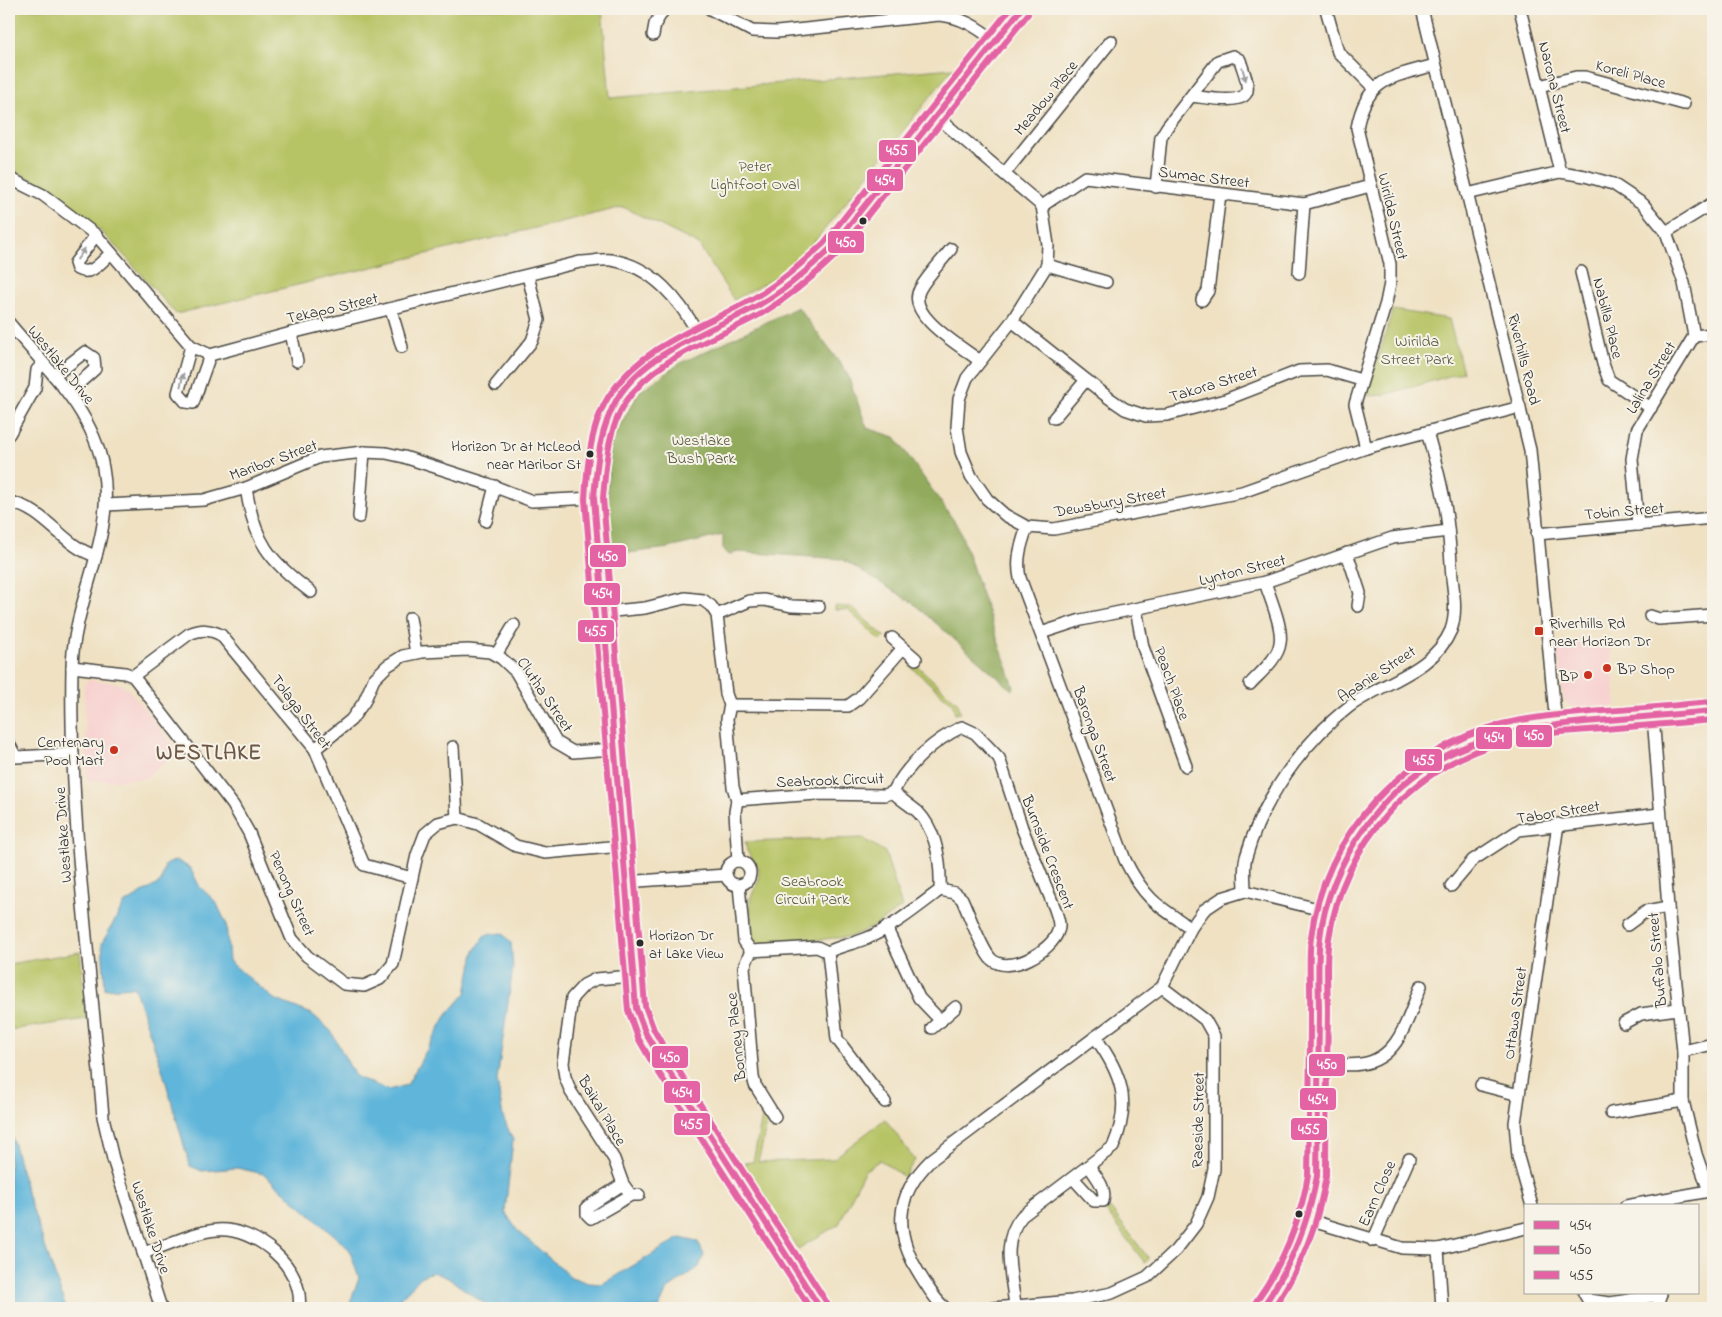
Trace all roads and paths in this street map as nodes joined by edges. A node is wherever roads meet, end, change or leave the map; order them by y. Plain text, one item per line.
1 (664, 9) edge
2 (710, 9) edge
3 (1021, 9) edge
4 (1326, 9) edge
5 (1422, 9) edge
6 (1520, 9) edge
7 (653, 35) dead end
8 (995, 41) junction
9 (1111, 41) dead end
10 (1435, 65) junction
11 (1539, 86) junction
12 (1373, 87) junction
13 (1192, 96) junction
14 (1684, 104) dead end
15 (936, 116) junction
16 (1560, 172) junction
17 (1005, 173) junction
18 (9, 178) edge
19 (1370, 186) junction
20 (1156, 187) junction
21 (1220, 194) junction
22 (1467, 194) junction
23 (1713, 203) edge
24 (1304, 204) junction
25 (1042, 206) junction
26 (1666, 232) junction
27 (96, 235) junction
28 (951, 249) dead end
29 (111, 253) junction
30 (1047, 265) junction
31 (1581, 272) dead end
32 (1299, 273) dead end
33 (528, 276) junction
34 (1106, 282) dead end
35 (1202, 300) dead end
36 (391, 310) junction
37 (1012, 321) junction
38 (9, 324) edge
39 (291, 333) junction
40 (1713, 334) edge
41 (699, 335) junction
42 (1694, 336) junction
43 (191, 346) junction
44 (402, 347) dead end
45 (210, 355) junction
46 (980, 360) junction
47 (297, 361) dead end
48 (43, 364) junction
49 (54, 376) junction
50 (1086, 380) junction
51 (1361, 380) junction
52 (496, 385) dead end
53 (68, 394) junction
54 (1520, 407) junction
55 (1651, 408) junction
56 (1054, 418) dead end
57 (1427, 432) junction
58 (9, 434) edge
59 (1366, 448) junction
60 (364, 452) junction
61 (495, 486) junction
62 (246, 488) junction
63 (594, 498) junction
64 (9, 502) edge
65 (106, 505) junction
66 (359, 517) dead end
67 (1713, 518) edge
68 (486, 521) dead end
69 (1638, 525) junction
70 (1027, 527) junction
71 (1448, 531) junction
72 (1537, 534) junction
73 (1347, 553) junction
74 (96, 556) junction
75 (1265, 582) junction
76 (311, 592) dead end
77 (1358, 606) dead end
78 (819, 608) dead end
79 (1136, 609) junction
80 (604, 612) junction
81 (717, 615) junction
82 (1713, 615) edge
83 (1650, 616) dead end
84 (410, 618) dead end
85 (514, 625) dead end
86 (1041, 633) junction
87 (892, 638) dead end
88 (904, 648) junction
89 (416, 653) junction
90 (496, 655) junction
91 (916, 659) dead end
92 (72, 667) junction
93 (133, 676) junction
94 (1250, 684) dead end
95 (730, 706) junction
96 (1713, 711) edge
97 (1653, 716) junction
98 (1556, 724) junction
99 (9, 744) edge
100 (453, 748) dead end
101 (315, 749) junction
102 (613, 749) junction
103 (73, 754) junction
104 (1186, 766) dead end
105 (894, 792) junction
106 (737, 800) junction
107 (1660, 814) junction
108 (457, 818) junction
109 (1558, 824) junction
110 (621, 846) junction
111 (738, 861) junction
112 (726, 875) junction
113 (412, 878) junction
114 (624, 882) junction
115 (739, 886) junction
116 (1450, 886) dead end
117 (940, 890) junction
118 (1244, 891) junction
119 (1668, 907) junction
120 (1326, 911) junction
121 (1627, 925) dead end
122 (886, 928) junction
123 (1191, 928) junction
124 (750, 950) junction
125 (828, 952) junction
126 (632, 976) junction
127 (1421, 986) dead end
128 (1162, 987) junction
129 (956, 1007) dead end
130 (1677, 1009) junction
131 (1624, 1023) dead end
132 (1095, 1037) junction
133 (1713, 1044) edge
134 (1683, 1051) junction
135 (1318, 1064) junction
136 (1480, 1086) dead end
137 (1519, 1094) junction
138 (1684, 1101) junction
139 (885, 1102) dead end
140 (1611, 1113) dead end
141 (775, 1117) dead end
142 (1409, 1159) dead end
143 (1089, 1166) junction
144 (1073, 1178) junction
145 (623, 1184) junction
146 (1711, 1194) edge
147 (1531, 1204) edge
148 (1640, 1204) edge
149 (1309, 1220) junction
150 (1524, 1229) edge
151 (1373, 1240) junction
152 (1438, 1249) junction
153 (143, 1253) junction
154 (1585, 1294) edge
155 (1661, 1294) edge
156 (1072, 1305) edge
157 (1015, 1306) junction
158 (1612, 1306) edge
159 (161, 1308) edge
160 (299, 1308) edge
161 (820, 1308) edge
162 (945, 1308) edge
163 (993, 1308) edge
164 (1262, 1308) edge
165 (1442, 1308) edge
166 (1657, 1308) edge

1 - 7 street
2 - 8 street
3 - 8 street
4 - 12 street
5 - 10 street, Riverhills Road
6 - 11 street, Narona Street
8 - 15 street
9 - 17 street, Meadow Place
10 - 12 street
10 - 22 street, Riverhills Road
11 - 14 street, Koreli Place
11 - 16 street, Narona Street
12 - 19 street, Wirilda Street
13 -> 13 street
13 - 20 street
15 - 17 street
15 - 41 street
16 - 22 street, Lalina Street
16 - 26 street, Lalina Street
17 - 25 street
18 - 27 street
19 - 24 street, Sumac Street
19 - 51 street, Wirilda Street
20 - 21 street, Sumac Street
20 - 25 street, Sumac Street
21 - 24 street, Sumac Street
21 - 35 street
22 - 54 street, Riverhills Road
23 - 26 street
24 - 32 street
25 - 30 street
26 - 42 street, Lalina Street
27 - 29 street
29 -> 27 street
28 - 46 street
29 - 43 street
30 - 34 street
30 - 37 street, Dewsbury Street
31 - 55 street, Nabilla Place
33 - 36 street, Tekapo Street
33 - 41 street, Tekapo Street
33 - 52 street
36 - 39 street, Tekapo Street
36 - 44 street
37 - 46 street, Dewsbury Street
37 - 50 street, Takora Street
38 - 48 street, Westlake Drive
39 - 45 street, Tekapo Street
39 - 47 street
40 - 42 street
41 - 63 street
42 - 55 street, Lalina Street
43 - 45 street
45 -> 43 street
46 - 70 street, Dewsbury Street
48 - 49 street, Westlake Drive
48 - 58 street
49 - 53 street, Westlake Drive
49 - 53 street
50 - 51 street, Takora Street
50 - 56 street
51 - 59 street, Wirilda Street
53 - 65 street, Westlake Drive
54 - 57 street, Dewsbury Street
54 - 72 street, Riverhills Road
55 - 69 street, Lalina Street
57 - 59 street, Dewsbury Street
57 - 71 street, Apanie Street
59 - 70 street, Dewsbury Street
60 - 61 street, Maribor Street
60 - 62 street, Maribor Street
60 - 66 street
61 - 63 street, Maribor Street
61 - 68 street
62 - 65 street, Maribor Street
62 - 76 street
63 - 80 street
64 - 74 street
65 - 74 street, Westlake Drive
67 - 69 street, Tobin Street
69 - 72 street, Tobin Street
70 - 86 street, Baronga Street
71 - 73 street, Lynton Street
71 - 118 street, Apanie Street
72 - 98 street, Riverhills Road
73 - 75 street, Lynton Street
73 - 77 street
74 - 92 street, Westlake Drive
75 - 79 street, Lynton Street
75 - 94 street
78 - 81 street
79 - 86 street, Lynton Street
79 - 104 street, Peach Place
80 - 81 street
80 - 102 street
81 - 95 street
82 - 83 street
84 - 89 street
85 - 90 street
86 - 123 street, Baronga Street
87 - 88 street
88 - 91 street
88 - 95 street
89 - 90 street, Clutha Street
89 - 101 street, Clutha Street
90 - 102 street, Clutha Street
92 - 93 street
92 - 103 street, Westlake Drive
93 - 101 street, Tolaga Street
93 - 113 street, Penong Street
95 - 106 street
96 - 97 street
97 - 98 street
97 - 107 street, Buffalo Street
98 - 120 street
99 - 103 street
100 - 108 street
101 - 113 street, Tolaga Street
102 - 110 street
103 - 153 street, Westlake Drive
105 - 106 street, Seabrook Circuit
105 - 117 street, Seabrook Circuit
105 - 117 street, Burnside Crescent
106 - 111 street
107 - 109 street, Tabor Street
107 - 119 street, Buffalo Street
108 - 110 street
108 - 113 street, Penong Street
109 - 116 street, Tabor Street
109 - 137 street, Ottawa Street
110 - 114 street
111 - 112 street
111 - 115 street
112 - 114 street
112 - 115 street
114 - 126 street
115 - 124 street
117 - 122 street
118 - 120 street
118 - 123 street
119 - 121 street
119 - 130 street, Buffalo Street
120 - 135 street
122 - 125 street
122 - 129 street
123 - 128 street
124 - 125 street
124 - 141 street, Bonney Place
125 - 139 street
126 - 145 street, Baikal Place
126 - 161 street
127 - 135 street
128 - 132 street
128 - 156 street, Raeside Street
130 - 131 street
130 - 134 street, Buffalo Street
132 - 143 street
132 - 162 street
133 - 134 street
134 - 138 street, Buffalo Street
135 - 149 street
136 - 137 street
137 - 147 street, Ottawa Street
138 - 140 street
138 - 146 street, Buffalo Street
142 - 151 street, Earn Close
143 - 144 street
143 - 144 street
144 - 157 street
145 - 145 street, Baikal Place
146 - 148 street
149 - 151 street
149 - 164 street
150 - 152 street
151 - 152 street
152 - 165 street
153 - 159 street, Westlake Drive
153 - 160 street
154 - 158 street
155 - 158 street
155 - 166 street
156 - 157 street, Raeside Street
157 - 163 street, Raeside Street

